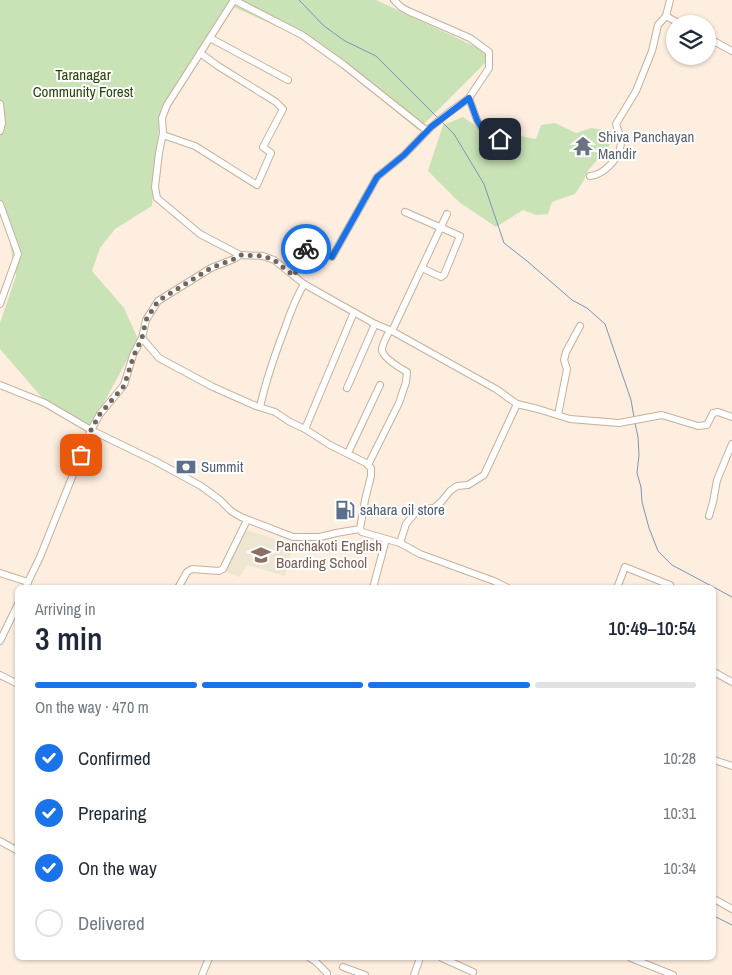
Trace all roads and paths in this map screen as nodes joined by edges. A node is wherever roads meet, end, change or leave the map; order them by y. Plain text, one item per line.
1 (394, 0) edge
2 (670, 0) edge
3 (666, 15) edge
4 (666, 16) edge
5 (210, 38) junction
6 (716, 43) edge
7 (732, 52) edge
8 (200, 53) junction
9 (288, 80) dead end
10 (469, 98) junction
11 (0, 104) edge
12 (429, 129) junction
13 (0, 131) edge
14 (163, 135) junction
15 (512, 142) dead end
16 (590, 176) dead end
17 (0, 204) edge
18 (405, 212) dead end
19 (447, 214) dead end
20 (441, 228) junction
21 (240, 255) junction
22 (422, 268) junction
23 (294, 276) junction
24 (304, 284) junction
25 (0, 304) edge
26 (354, 312) junction
27 (375, 324) junction
28 (580, 326) dead end
29 (391, 331) junction
30 (142, 338) junction
31 (0, 385) edge
32 (380, 385) dead end
33 (347, 388) dead end
34 (517, 404) junction
35 (260, 407) junction
36 (558, 415) junction
37 (732, 417) edge
38 (305, 429) junction
39 (91, 430) junction
40 (732, 444) edge
41 (348, 453) junction
42 (368, 465) junction
43 (709, 516) dead end
44 (247, 520) junction
45 (360, 530) junction
46 (386, 539) junction
47 (400, 543) junction
48 (0, 574) edge
49 (27, 584) edge
50 (180, 585) edge
51 (375, 585) edge
52 (503, 585) edge
53 (618, 585) edge
54 (670, 585) dead end
55 (15, 610) edge
56 (0, 641) edge
57 (716, 673) edge
58 (0, 675) edge
59 (15, 682) edge
60 (732, 682) edge
61 (716, 761) edge
62 (732, 766) edge
63 (0, 842) edge
64 (15, 850) edge
65 (716, 900) edge
66 (732, 909) edge
67 (208, 960) edge
68 (314, 960) edge
69 (419, 960) edge
70 (446, 960) edge
71 (636, 960) edge
72 (343, 967) dead end
73 (473, 972) dead end
74 (202, 975) edge
75 (327, 975) edge
76 (364, 975) edge
77 (414, 975) edge
78 (673, 975) edge

1 - 10 street
2 - 3 street
4 - 16 street
5 - 8 street
5 - 9 street
5 - 12 street
6 - 7 street
8 - 14 street
8 - 14 street
10 - 12 street
10 - 15 street
11 - 13 street
12 - 23 street
14 - 21 street
17 - 25 street
18 - 20 street
19 - 20 street
20 - 22 street
20 - 22 street
21 - 23 street
21 - 30 street
22 - 29 street
23 - 24 street
24 - 26 street
24 - 35 street
26 - 27 street
26 - 38 street
27 - 29 street
27 - 33 street
28 - 36 street
29 - 34 street
29 - 42 street
30 - 35 street
30 - 39 street
31 - 39 street
32 - 41 street
34 - 36 street
34 - 47 street
35 - 38 street
36 - 37 street
38 - 41 street
39 - 44 street
39 - 49 street
40 - 43 street
41 - 42 street
42 - 45 street
44 - 45 street
44 - 50 street
45 - 46 street
46 - 47 street
46 - 51 street
47 - 52 street
48 - 49 street
53 - 54 street
55 - 56 street
57 - 60 street
58 - 59 street
61 - 62 street
63 - 64 street
65 - 66 street
67 - 74 street
68 - 75 street
69 - 77 street
70 - 73 street
71 - 78 street
72 - 76 street

